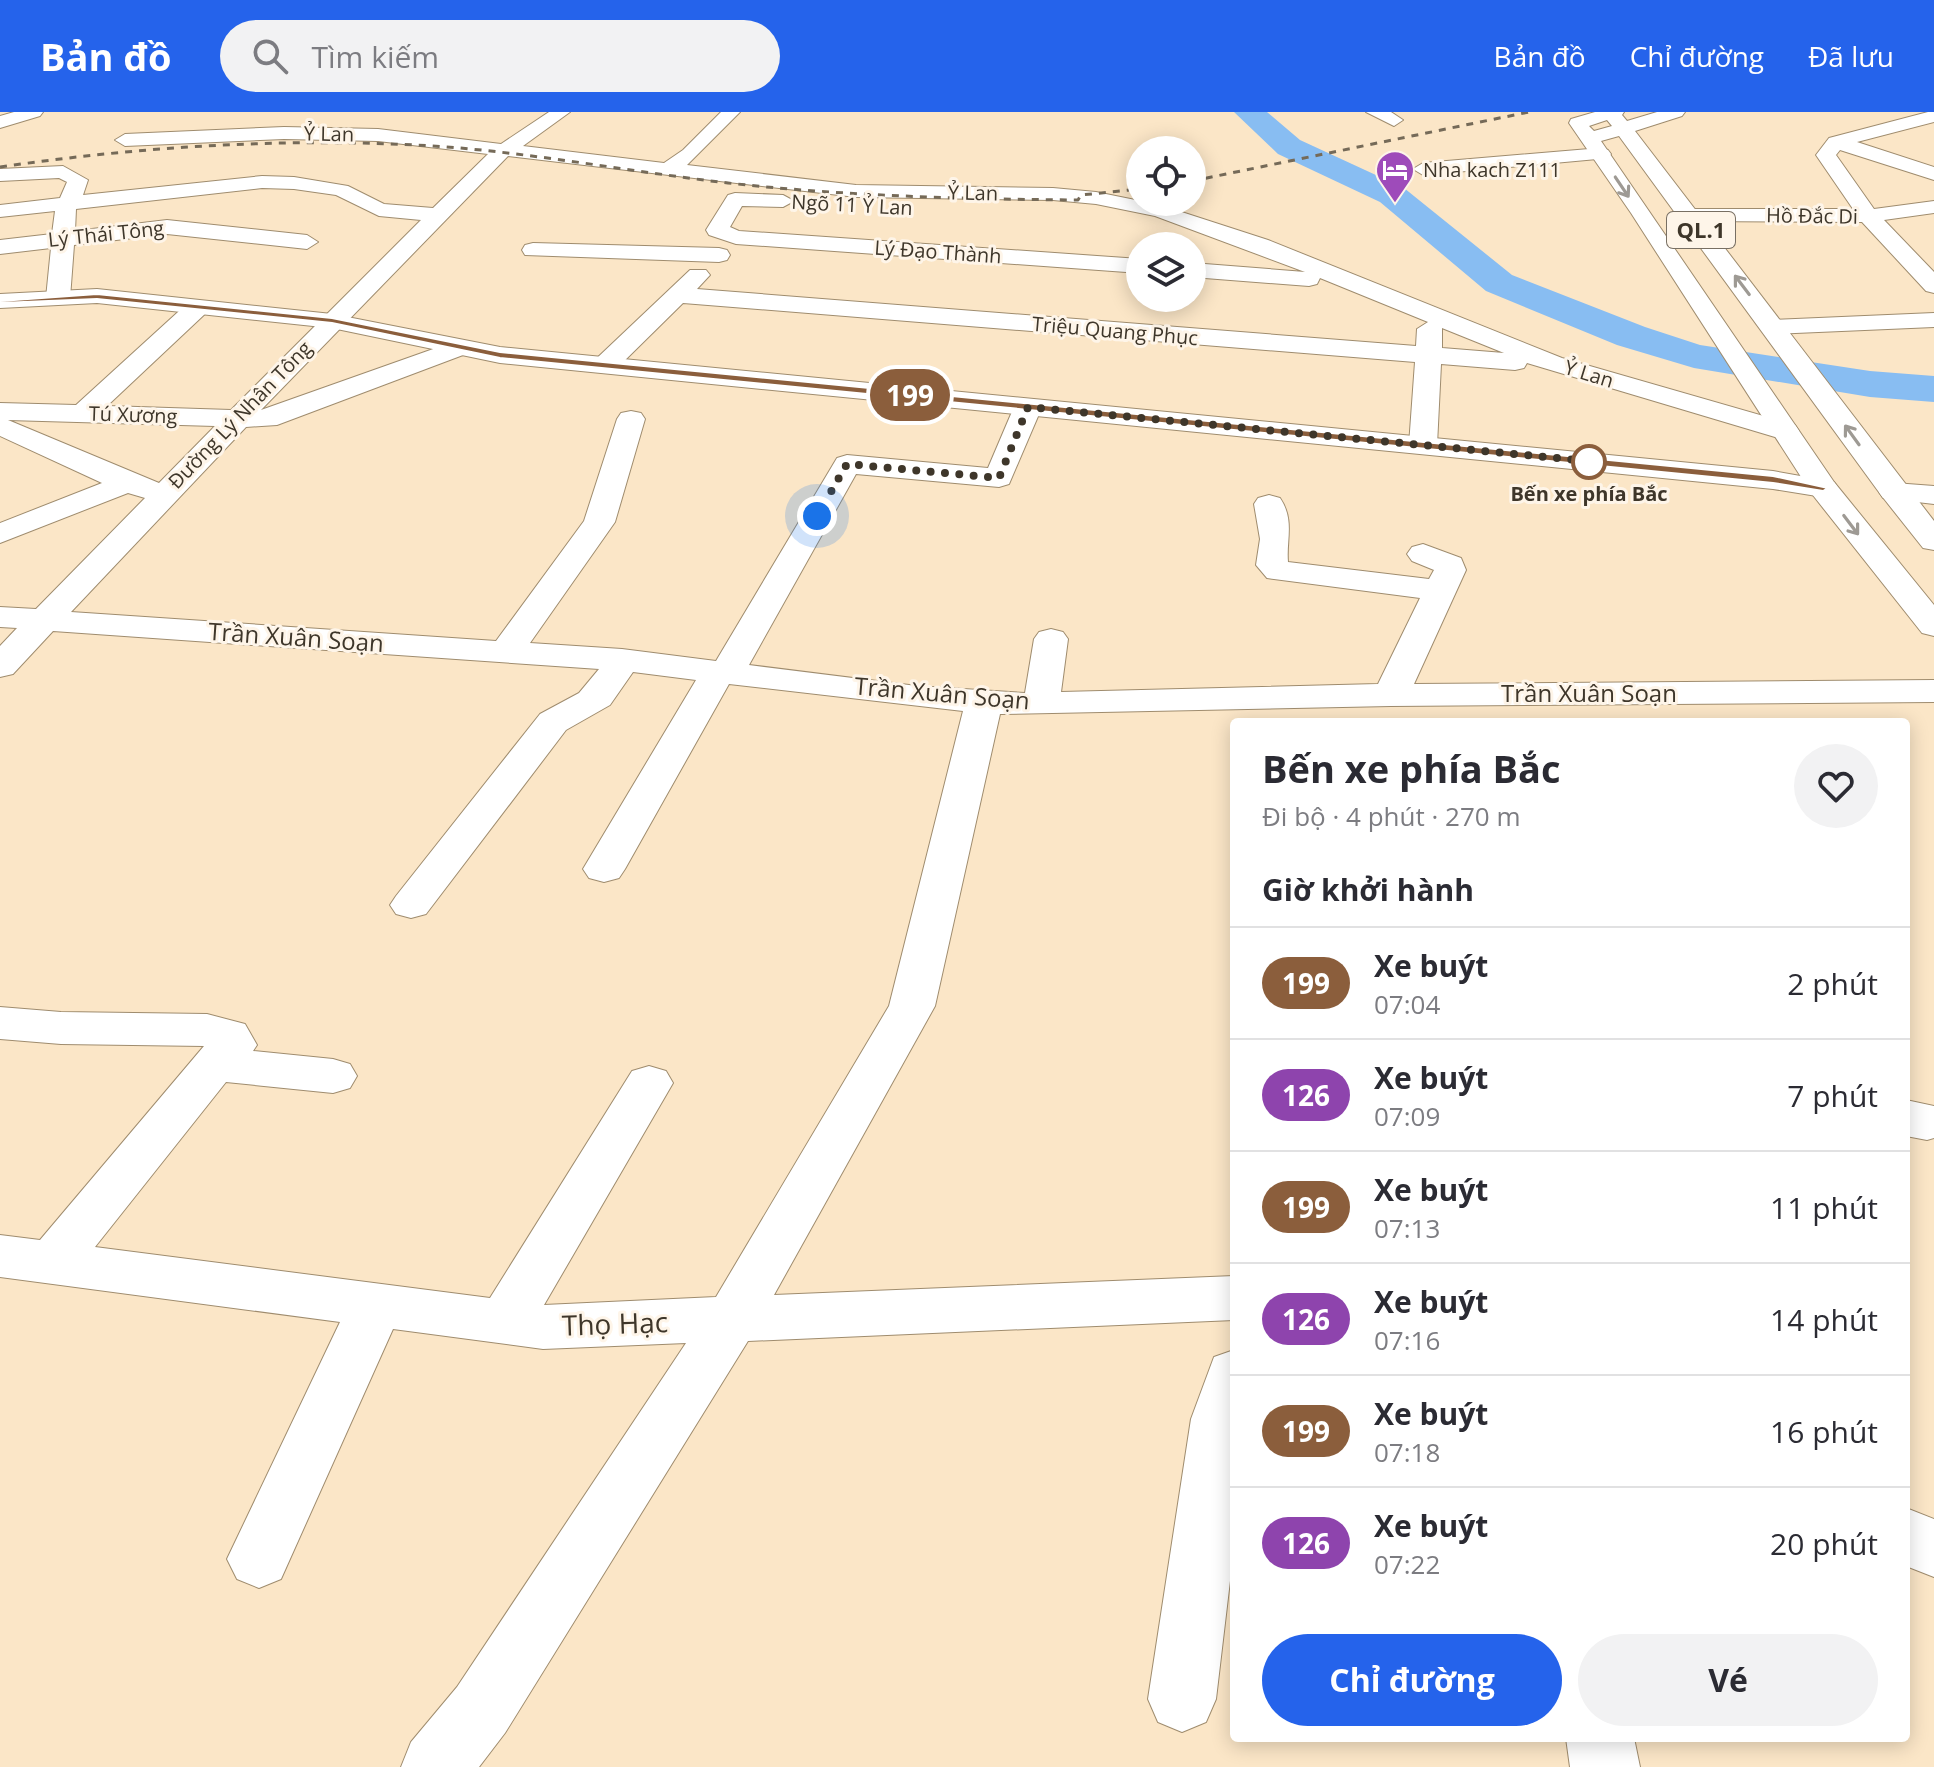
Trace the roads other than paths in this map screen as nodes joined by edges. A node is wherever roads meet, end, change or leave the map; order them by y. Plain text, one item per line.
1 (34, 112) edge
2 (561, 112) edge
3 (731, 112) edge
4 (1375, 112) edge
5 (1676, 112) edge
6 (1615, 116) edge
7 (1934, 116) edge
8 (1394, 120) dead end
9 (1908, 121) junction
10 (0, 122) edge
11 (1934, 130) edge
12 (1584, 132) edge
13 (125, 140) dead end
14 (1836, 142) junction
15 (507, 148) junction
16 (668, 169) junction
17 (1423, 169) dead end
18 (1934, 174) edge
19 (0, 175) edge
20 (66, 204) junction
21 (1126, 206) edge
22 (1934, 207) edge
23 (0, 211) edge
24 (438, 215) junction
25 (1126, 215) edge
26 (1689, 215) junction
27 (1174, 216) edge
28 (1868, 216) junction
29 (736, 237) junction
30 (1235, 237) junction
31 (63, 238) junction
32 (307, 242) dead end
33 (1206, 244) edge
34 (0, 247) edge
35 (533, 250) dead end
36 (1934, 252) edge
37 (1903, 253) junction
38 (719, 255) junction
39 (1126, 265) edge
40 (1206, 271) edge
41 (1350, 282) junction
42 (1934, 286) edge
43 (677, 295) junction
44 (58, 298) junction
45 (0, 301) edge
46 (198, 307) junction
47 (1431, 314) junction
48 (1934, 320) edge
49 (332, 321) junction
50 (1782, 337) junction
51 (462, 347) junction
52 (1427, 356) junction
53 (1553, 364) junction
54 (605, 365) junction
55 (1028, 407) junction
56 (0, 411) edge
57 (82, 414) junction
58 (236, 419) junction
59 (631, 419) dead end
60 (0, 426) edge
61 (1785, 431) junction
62 (1423, 445) junction
63 (127, 483) junction
64 (1823, 488) junction
65 (1894, 492) junction
66 (163, 494) junction
67 (1934, 495) edge
68 (1269, 504) dead end
69 (0, 534) edge
70 (1934, 541) edge
71 (1423, 554) dead end
72 (1440, 590) junction
73 (0, 617) edge
74 (40, 621) junction
75 (1934, 626) edge
76 (1051, 639) dead end
77 (506, 652) junction
78 (622, 660) junction
79 (0, 666) edge
80 (723, 671) junction
81 (1934, 691) edge
82 (1391, 695) junction
83 (984, 702) junction
84 (1041, 704) junction
85 (1738, 707) edge
86 (604, 869) dead end
87 (411, 905) dead end
88 (0, 1023) edge
89 (214, 1064) junction
90 (333, 1076) dead end
91 (649, 1083) dead end
92 (26, 1259) edge
93 (1230, 1298) edge
94 (376, 1305) junction
95 (732, 1319) junction
96 (505, 1322) junction
97 (1230, 1387) edge
98 (1910, 1538) edge
99 (1934, 1549) edge
100 (259, 1559) dead end
101 (1182, 1699) dead end
102 (1601, 1742) edge
103 (436, 1767) edge
104 (1605, 1767) edge

1 - 10 main road
2 - 15 main road, Đường Lý Nhân Tông
3 - 16 main road
4 - 8 main road
5 - 6 main road
6 - 12 main road
6 - 26 main road, QL.1
7 - 9 main road
9 - 11 main road
9 - 14 main road
12 - 17 main road
12 -> 61 main road, QL.1
13 - 15 main road, Ỷ Lan
14 - 18 main road
14 - 28 main road
15 - 16 main road, Ỷ Lan
15 - 24 main road, Đường Lý Nhân Tông
16 - 21 main road, Ỷ Lan
19 - 20 main road
20 - 23 main road
20 - 24 main road
20 - 31 main road
22 - 28 main road, Hồ Đắc Di
24 - 49 main road, Đường Lý Nhân Tông
25 - 29 main road, Ngõ 11 Ỷ Lan
26 - 28 main road, Hồ Đắc Di
50 -> 26 main road, QL.1
27 - 30 main road, Ỷ Lan
28 - 37 main road
29 - 38 main road
29 - 39 main road, Lý Đạo Thành
30 - 33 main road
30 - 41 main road, Ỷ Lan
31 - 32 main road, Lý Thái Tông
31 - 34 main road, Lý Thái Tông
31 - 44 main road
35 - 38 main road
36 - 37 main road
37 - 42 main road
38 - 43 main road
40 - 41 main road
41 - 47 main road, Ỷ Lan
43 - 52 main road, Triệu Quang Phục
43 - 54 main road
44 - 45 main road
44 - 46 main road
46 - 49 main road
46 - 57 main road
47 - 52 main road
47 - 53 main road, Ỷ Lan
48 - 50 main road
49 - 51 main road
49 - 58 main road, Đường Lý Nhân Tông
65 -> 50 main road, QL.1
51 - 54 main road
51 - 58 main road, Tú Xương
52 - 53 main road, Triệu Quang Phục
52 - 62 main road
53 - 61 main road, Ỷ Lan
54 - 55 main road
55 - 62 main road
55 - 80 main road
56 - 57 main road, Tú Xương
57 - 58 main road, Tú Xương
58 - 66 main road, Đường Lý Nhân Tông
59 - 77 main road
60 - 63 main road
61 - 64 main road, QL.1
62 - 64 main road
63 - 66 main road
63 - 69 main road
64 - 65 main road
64 -> 75 main road, QL.1
65 - 67 main road
65 - 70 main road, QL.1
66 - 74 main road, Đường Lý Nhân Tông
68 - 72 main road
71 - 72 main road
72 - 82 main road
73 - 74 main road, Trần Xuân Soạn
74 - 77 main road, Trần Xuân Soạn
74 - 79 main road, Đường Lý Nhân Tông
76 - 84 main road
77 - 78 main road, Trần Xuân Soạn
78 - 80 main road, Trần Xuân Soạn
78 - 87 main road
80 - 83 main road, Trần Xuân Soạn
80 - 86 main road
81 - 85 main road, Trần Xuân Soạn
82 - 84 main road, Trần Xuân Soạn
82 - 85 main road, Trần Xuân Soạn
83 - 84 main road, Trần Xuân Soạn
83 - 95 main road
88 - 89 main road
89 - 90 main road
89 - 92 main road
91 - 96 main road
92 - 94 main road, Thọ Hạc
93 - 95 main road, Thọ Hạc
94 - 96 main road, Thọ Hạc
94 - 100 main road
95 - 96 main road, Thọ Hạc
95 - 103 main road
97 - 101 main road
98 - 99 main road
102 - 104 main road

